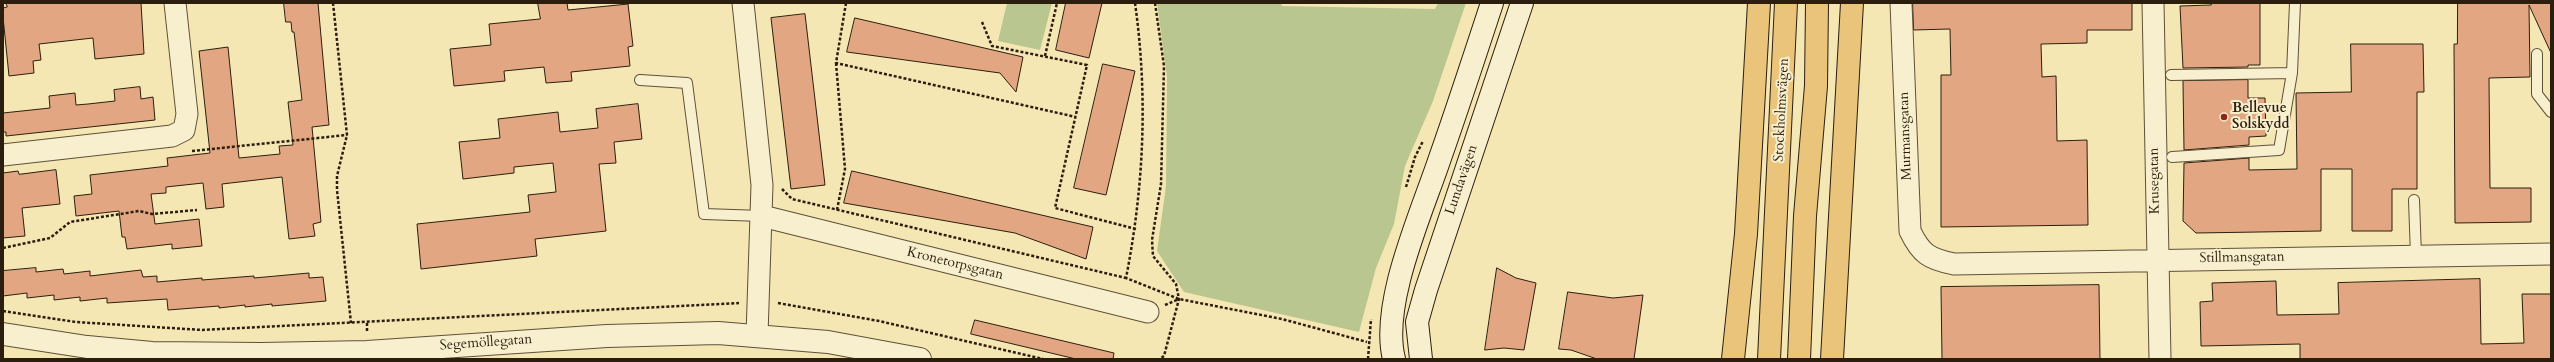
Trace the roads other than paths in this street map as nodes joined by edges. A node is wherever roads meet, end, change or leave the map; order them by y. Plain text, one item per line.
1 (175, 3) edge
2 (743, 3) edge
3 (1492, 3) edge
4 (1522, 3) edge
5 (1759, 3) edge
6 (1786, 3) edge
7 (1817, 3) edge
8 (1852, 3) edge
9 (1901, 3) edge
10 (2153, 3) edge
11 (2295, 3) edge
12 (2537, 54) dead end
13 (2292, 73) junction
14 (2171, 75) dead end
15 (640, 80) dead end
16 (2551, 112) edge
17 (3, 155) edge
18 (2172, 157) dead end
19 (2414, 200) dead end
20 (762, 216) junction
21 (2551, 254) edge
22 (2416, 256) junction
23 (2156, 259) junction
24 (1934, 260) joint
25 (1148, 312) dead end
26 (3, 334) edge
27 (757, 335) junction
28 (412, 354) edge
29 (920, 359) edge
30 (1394, 359) edge
31 (1421, 359) edge
32 (1733, 359) edge
33 (1769, 359) edge
34 (1799, 359) edge
35 (1832, 359) edge
36 (2160, 359) edge

1 - 17 street
2 - 20 street
3 - 30 street, Lundavägen
4 - 31 street, Lundavägen
5 - 32 highway
6 - 33 highway, Stockholmsvägen
7 - 34 highway
8 - 35 highway
9 - 24 street, Murmansgatan
10 - 23 street, Krusegatan
11 - 13 lane
12 - 16 lane
13 - 14 lane
13 - 18 lane
15 - 20 lane
19 - 22 lane
20 - 25 street, Kronetorpsgatan
20 - 27 street
21 - 22 street, Stillmansgatan
22 - 23 street, Stillmansgatan
23 - 24 street, Stillmansgatan
23 - 36 street, Krusegatan
26 - 28 street, Segemöllegatan
27 - 28 street, Segemöllegatan
27 - 29 street, Segemöllegatan

